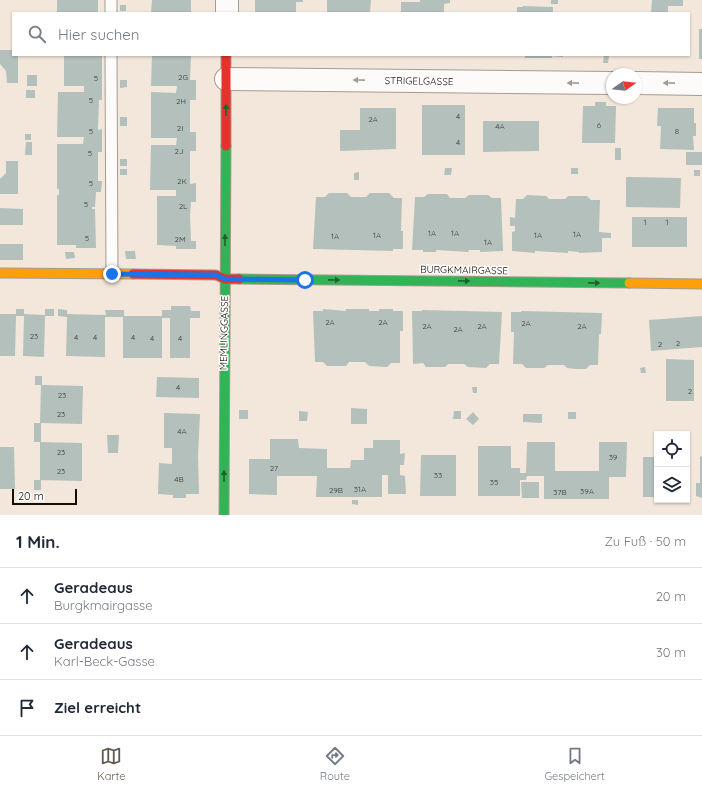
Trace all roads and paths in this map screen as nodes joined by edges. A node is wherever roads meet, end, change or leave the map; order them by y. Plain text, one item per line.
1 (111, 0) edge
2 (227, 0) edge
3 (111, 12) edge
4 (227, 12) edge
5 (111, 56) edge
6 (226, 56) edge
7 (226, 79) junction
8 (606, 83) edge
9 (642, 83) edge
10 (702, 84) edge
11 (0, 273) edge
12 (112, 274) junction
13 (225, 279) junction
14 (702, 284) edge
15 (224, 515) edge

1 - 3 lane
2 - 4 street
5 - 12 lane
6 - 7 street, MEMLINGGASSE
8 -> 7 street, STRIGELGASSE
13 -> 7 street, MEMLINGGASSE
10 -> 9 street
11 - 12 street, BURGKMAIRGASSE
12 - 13 street, BURGKMAIRGASSE
13 -> 14 street, BURGKMAIRGASSE
15 -> 13 street, MEMLINGGASSE

